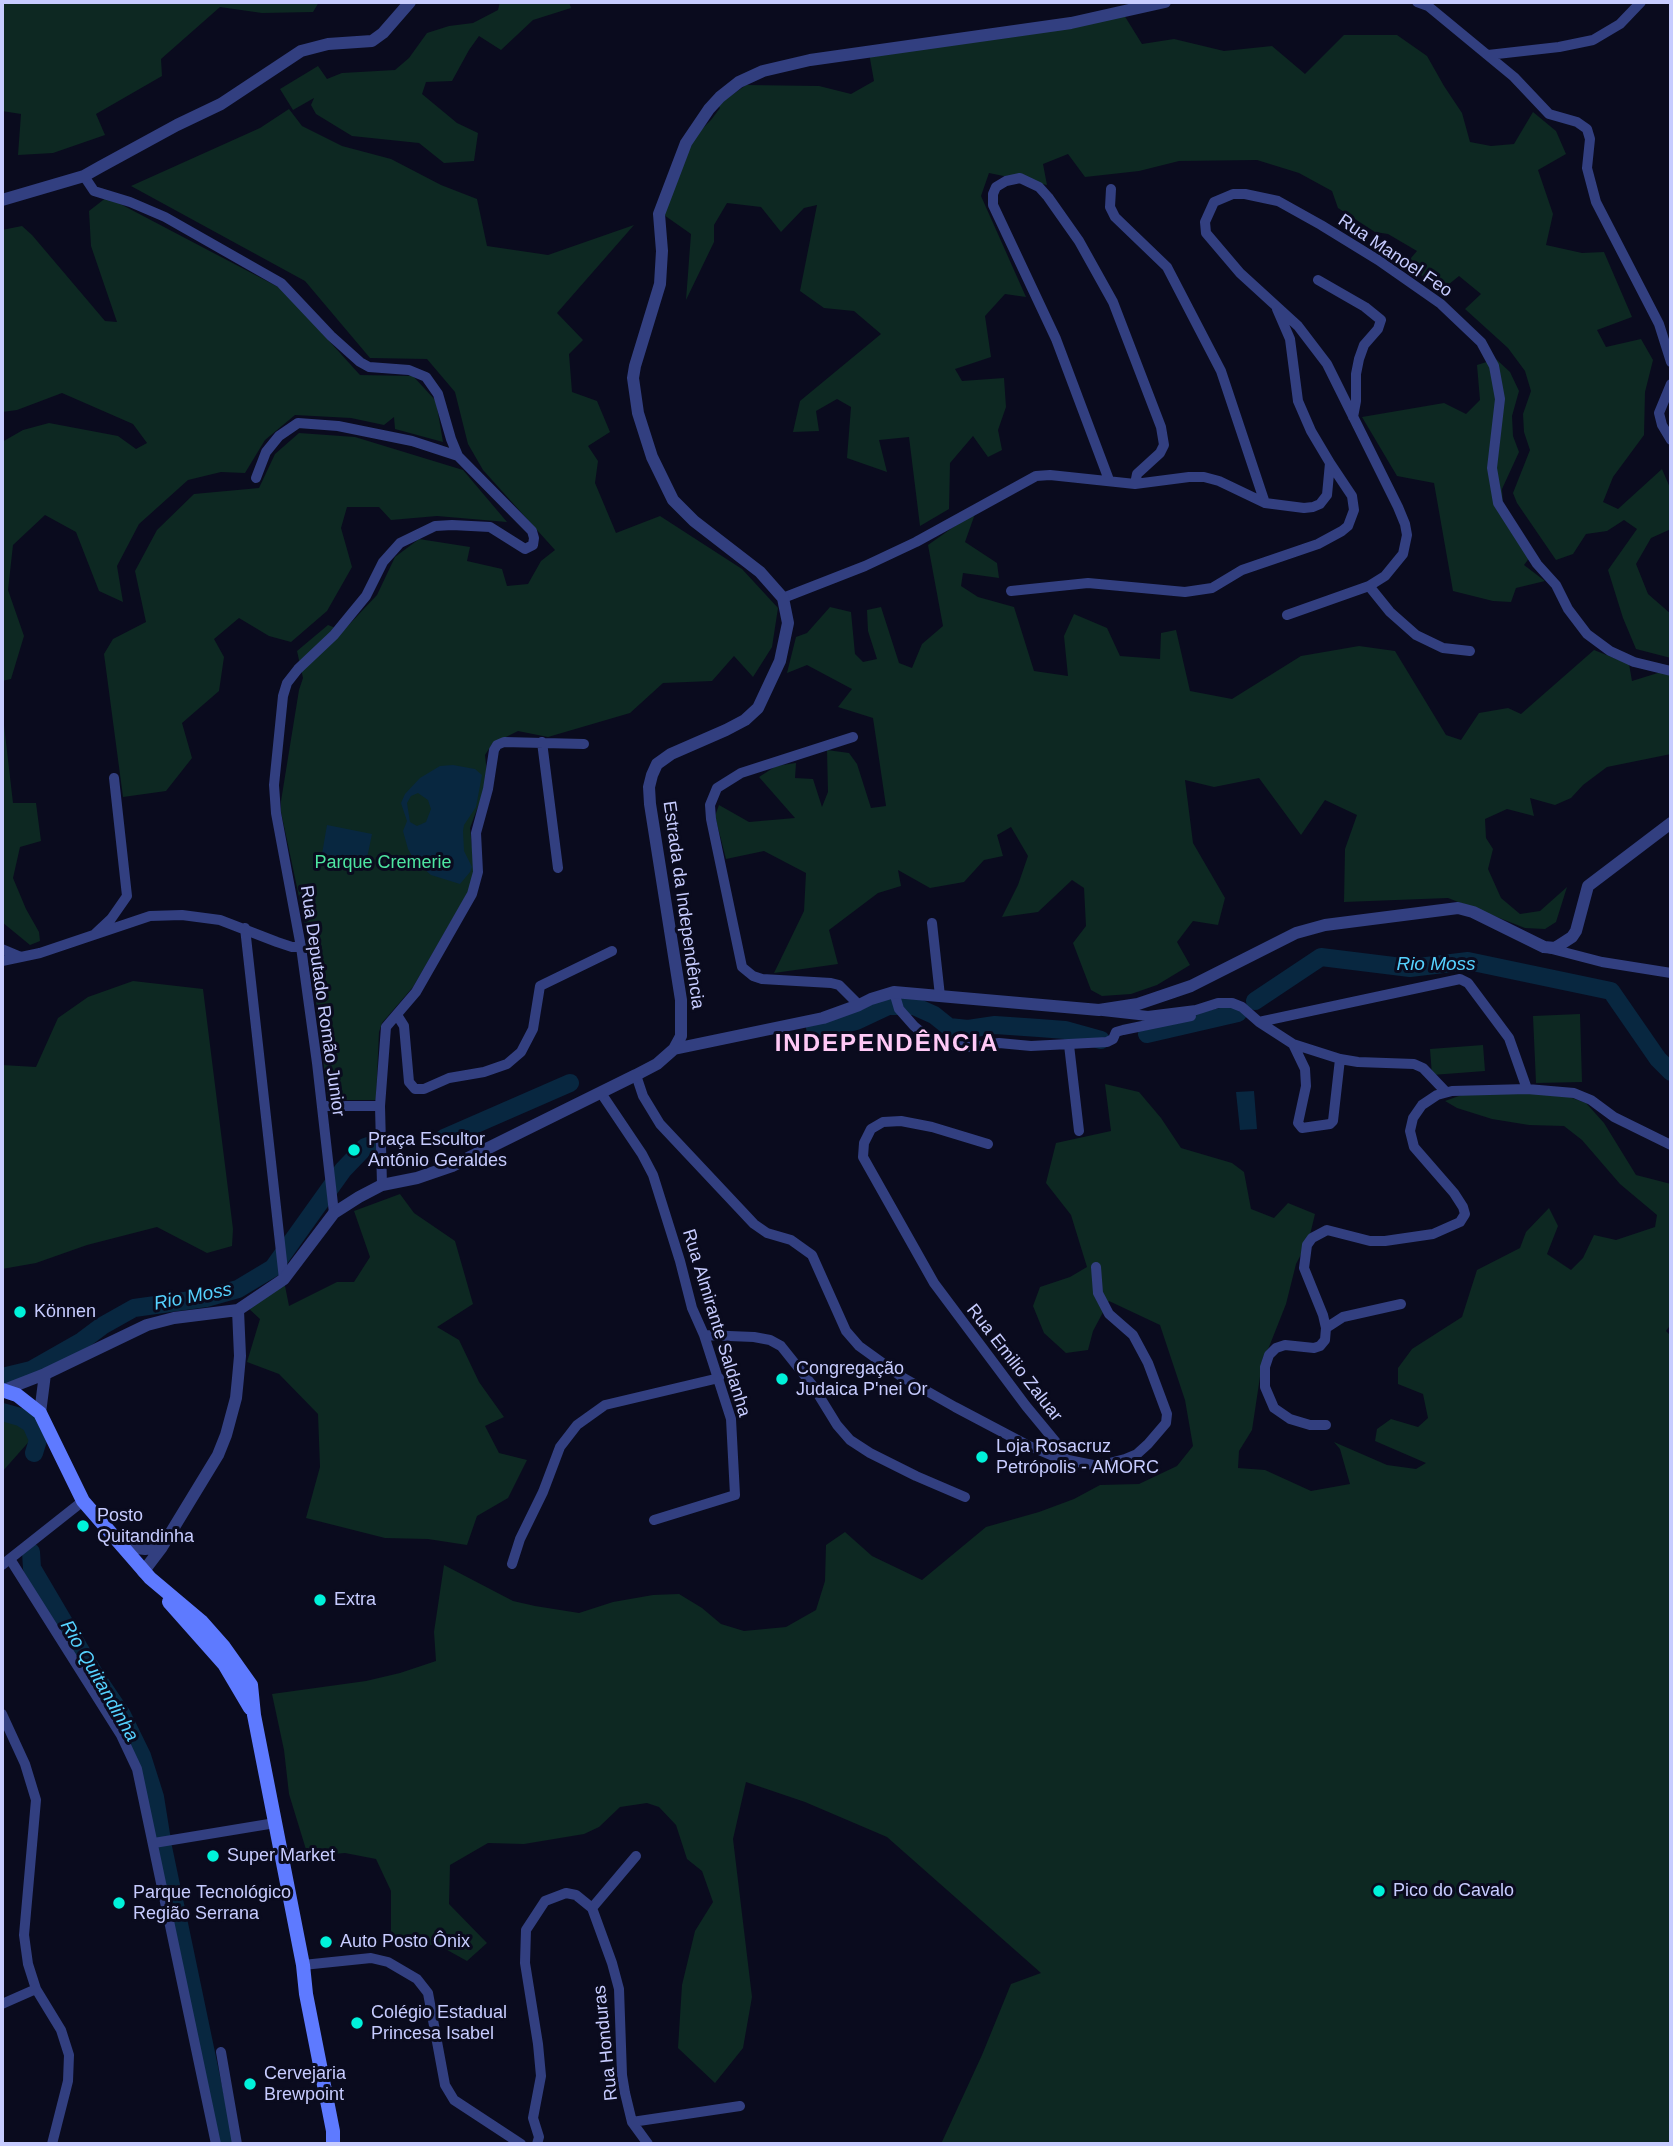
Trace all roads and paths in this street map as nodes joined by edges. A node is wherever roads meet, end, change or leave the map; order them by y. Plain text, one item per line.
1 (410, 2) edge
2 (1165, 2) edge
3 (1417, 2) edge
4 (1641, 2) edge
5 (1488, 55) junction
6 (84, 176) junction
7 (1111, 189) dead end
8 (2, 200) edge
9 (1318, 280) dead end
10 (1275, 306) junction
11 (1671, 362) edge
12 (1671, 384) edge
13 (1352, 417) junction
14 (1671, 440) edge
15 (458, 456) junction
16 (1330, 463) junction
17 (256, 478) dead end
18 (1109, 480) junction
19 (1135, 484) junction
20 (1265, 503) junction
21 (1369, 586) junction
22 (1011, 591) dead end
23 (783, 598) junction
24 (1287, 615) dead end
25 (1470, 650) dead end
26 (1671, 671) edge
27 (853, 737) dead end
28 (542, 742) junction
29 (584, 744) dead end
30 (114, 778) dead end
31 (1671, 823) edge
32 (558, 868) dead end
33 (932, 923) dead end
34 (245, 928) junction
35 (92, 936) junction
36 (301, 947) junction
37 (1544, 947) junction
38 (2, 949) edge
39 (612, 951) dead end
40 (21, 957) junction
41 (2, 961) edge
42 (1671, 973) edge
43 (894, 992) junction
44 (940, 996) junction
45 (859, 1005) junction
46 (1099, 1010) junction
47 (1196, 1010) junction
48 (397, 1015) junction
49 (1259, 1022) junction
50 (1293, 1044) junction
51 (1069, 1045) junction
52 (674, 1049) junction
53 (1340, 1059) junction
54 (636, 1076) junction
55 (1527, 1089) junction
56 (1446, 1092) junction
57 (601, 1093) junction
58 (323, 1106) junction
59 (380, 1106) junction
60 (1079, 1131) dead end
61 (988, 1144) dead end
62 (1671, 1145) edge
63 (382, 1185) junction
64 (334, 1212) junction
65 (1096, 1267) dead end
66 (284, 1279) junction
67 (1401, 1304) dead end
68 (238, 1310) junction
69 (1326, 1328) junction
70 (705, 1335) junction
71 (45, 1374) junction
72 (719, 1378) junction
73 (3, 1390) edge
74 (40, 1413) junction
75 (1326, 1425) dead end
76 (1063, 1459) junction
77 (965, 1497) dead end
78 (83, 1501) junction
79 (654, 1520) dead end
80 (121, 1546) junction
81 (162, 1547) junction
82 (6, 1562) edge
83 (512, 1564) dead end
84 (146, 1575) junction
85 (2, 1714) edge
86 (254, 1715) junction
87 (275, 1823) junction
88 (154, 1842) junction
89 (636, 1856) dead end
90 (592, 1908) junction
91 (303, 1965) junction
92 (36, 1989) junction
93 (2, 2004) edge
94 (221, 2052) dead end
95 (740, 2106) dead end
96 (632, 2122) junction
97 (52, 2144) edge
98 (216, 2144) edge
99 (237, 2144) edge
100 (333, 2144) edge
101 (521, 2144) edge
102 (537, 2144) edge
103 (648, 2144) edge

1 - 6 street
2 - 23 street
3 - 5 street
4 - 5 street
5 - 11 street
6 - 8 street
6 - 15 street, Rua Deputado Romão Junior
7 - 20 street
9 - 13 street
10 - 13 street, Rua Manoel Feo
10 - 16 street
10 - 26 street, Rua Manoel Feo
12 - 14 street
13 - 21 street, Rua Manoel Feo
15 - 17 street
15 - 36 street, Rua Deputado Romão Junior
16 - 20 street
16 - 22 street
18 - 19 street
18 - 19 street
18 - 23 street
19 - 20 street
21 - 24 street
21 - 25 street
23 - 52 street, Estrada da Independência
27 - 45 street
28 - 29 street
28 - 32 street
28 - 48 street
30 - 35 street
31 - 37 street
33 - 44 street
34 - 35 street
34 - 36 street
34 - 66 street
35 - 40 street
36 - 58 street, Rua Deputado Romão Junior
37 - 42 street
37 - 46 street
38 - 40 street
39 - 48 street
40 - 41 street
43 - 44 street
43 - 45 street
43 - 51 street
44 - 46 street
45 - 52 street
46 - 47 street
47 - 49 street
47 - 51 street
48 - 59 street
49 - 50 street
49 - 55 street
50 - 53 street
50 - 53 street
51 - 60 street
52 - 54 street
53 - 56 street
54 - 57 street
54 - 76 street
55 - 56 street
55 - 62 street
56 - 69 street
57 - 63 street
57 - 70 street, Rua Almirante Saldanha
58 - 59 street
58 - 64 street, Rua Deputado Romão Junior
59 - 63 street
61 - 76 street, Rua Emilio Zaluar
63 - 64 street
64 - 66 street
65 - 76 street
66 - 68 street
67 - 69 street
68 - 71 street
68 - 81 street
69 - 75 street
70 - 72 street, Rua Almirante Saldanha
70 - 77 street
71 - 73 street
71 - 74 street
72 - 79 street, Rua Almirante Saldanha
72 - 83 street
73 - 74 main road
74 - 78 main road
78 - 80 main road
78 - 82 street
80 - 81 street
80 - 84 main road
81 - 84 street
82 - 88 street
84 - 86 main road
84 - 86 main road
85 - 92 street
86 - 87 main road
87 - 88 street
87 - 91 main road
88 - 98 street
89 - 90 street
90 - 96 street, Rua Honduras
90 - 102 street
91 - 100 main road
91 - 101 street
92 - 93 street
92 - 97 street
94 - 99 street
95 - 96 street
96 - 103 street, Rua Honduras

